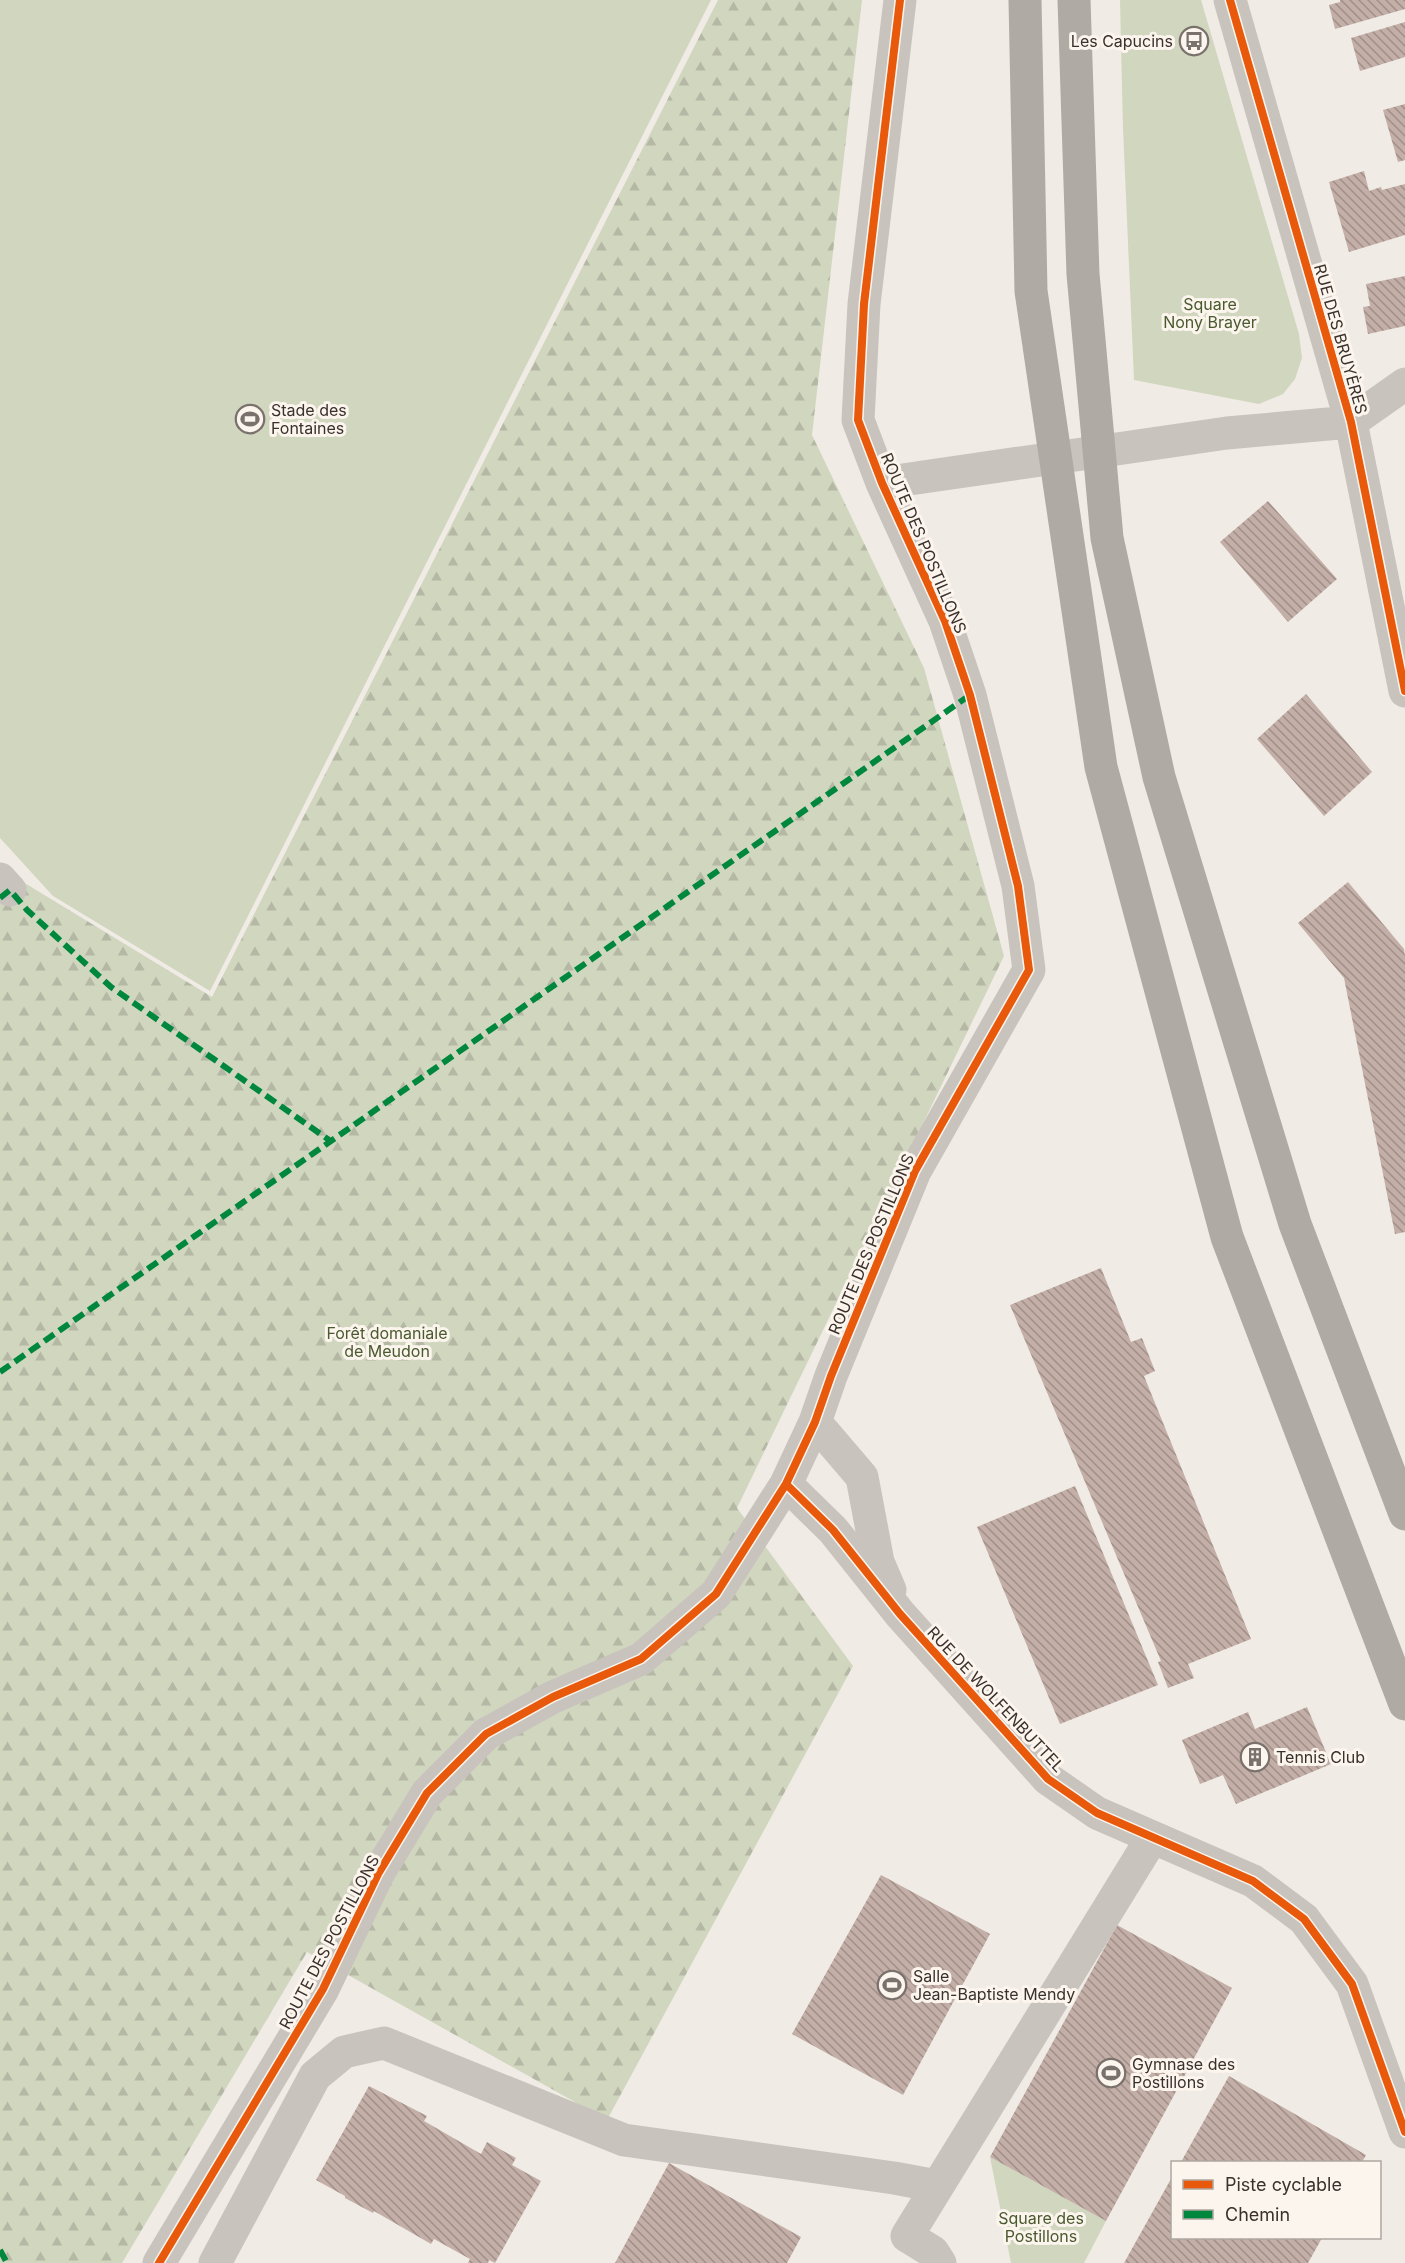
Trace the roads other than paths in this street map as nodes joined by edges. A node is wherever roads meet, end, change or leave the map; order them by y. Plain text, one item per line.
1 (900, 0) edge
2 (1024, 0) edge
3 (1074, 0) edge
4 (1230, 0) edge
5 (1405, 384) edge
6 (1351, 422) junction
7 (882, 483) junction
8 (1405, 691) edge
9 (814, 1422) junction
10 (786, 1484) junction
11 (1405, 1514) edge
12 (900, 1614) junction
13 (1405, 1704) edge
14 (1152, 1838) junction
15 (1405, 2132) edge
16 (937, 2186) junction
17 (159, 2263) edge
18 (215, 2263) edge
19 (940, 2263) edge

1 - 7 street, ROUTE DES POSTILLONS
2 - 13 highway
3 - 11 highway
4 - 6 street, RUE DES BRUYÈRES
5 - 6 street
6 - 7 street, ROUTE DES POSTILLONS
6 - 8 street, RUE DES BRUYÈRES
7 - 9 street, ROUTE DES POSTILLONS
9 - 10 street, ROUTE DES POSTILLONS
9 - 12 street, RUE DE WOLFENBUTTEL
10 - 12 street, RUE DE WOLFENBUTTEL
10 - 17 street, ROUTE DES POSTILLONS
12 - 14 street, RUE DE WOLFENBUTTEL
14 - 15 street, RUE DE WOLFENBUTTEL
14 - 16 street
16 - 18 street
16 - 19 street

